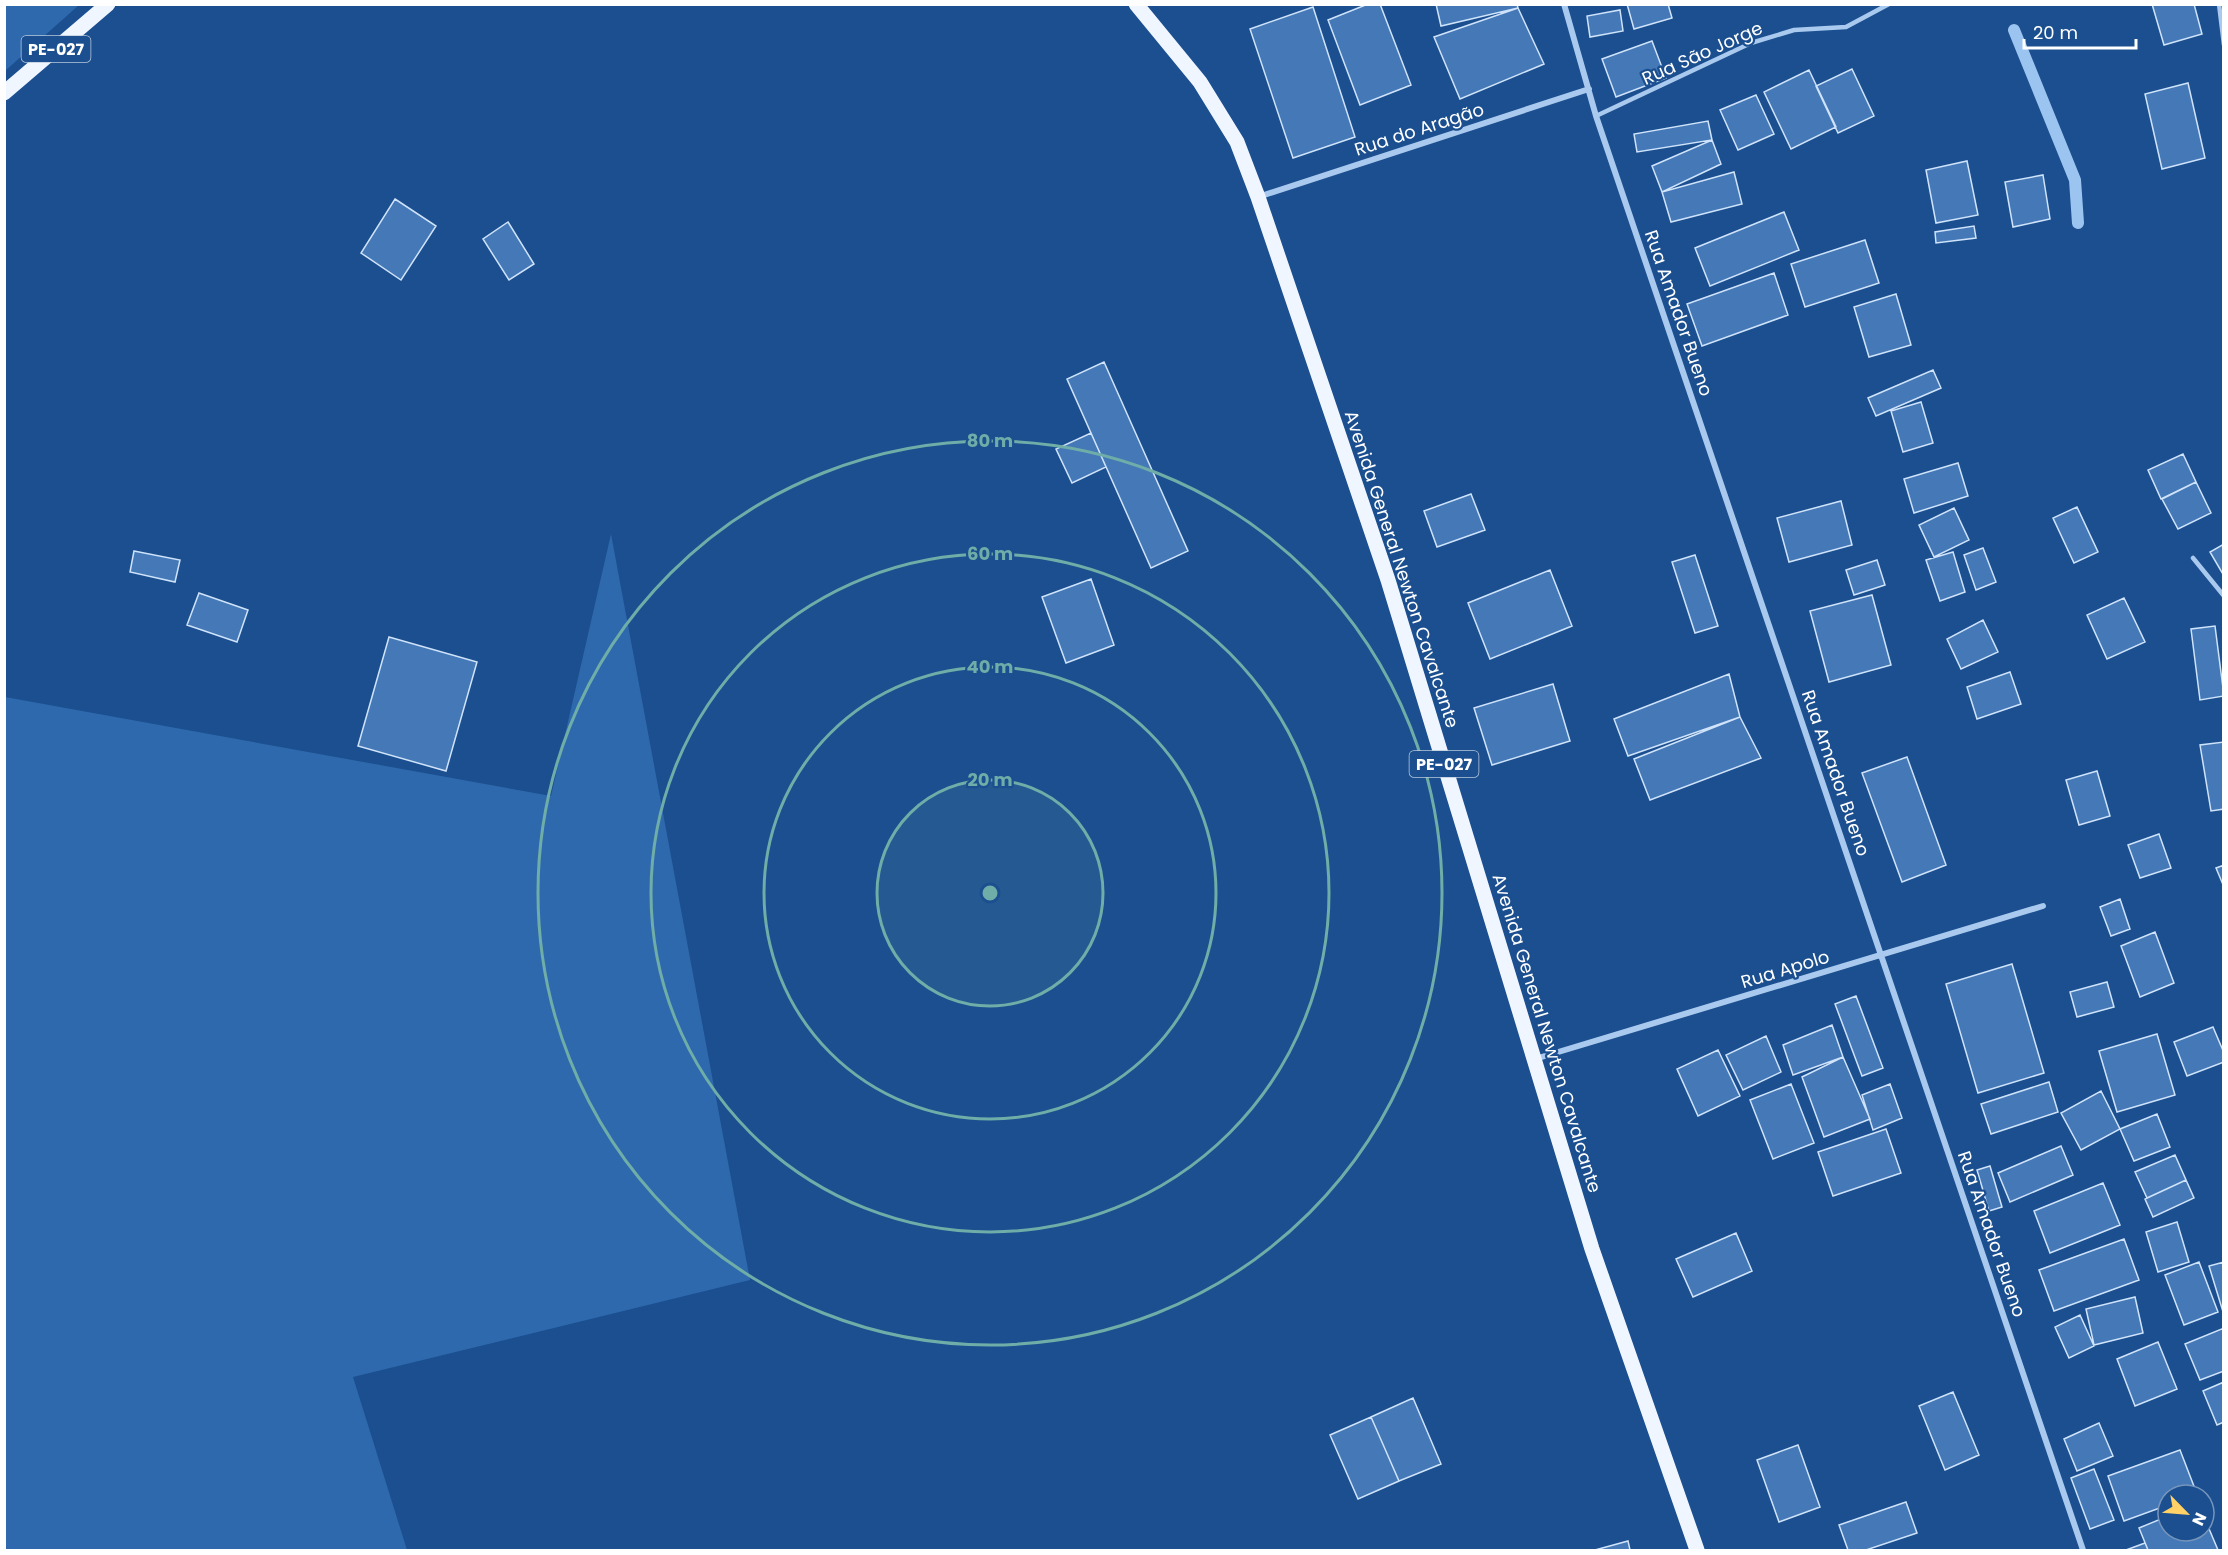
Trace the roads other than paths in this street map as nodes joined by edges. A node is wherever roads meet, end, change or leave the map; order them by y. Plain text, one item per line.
1 (108, 4) edge
2 (1136, 4) edge
3 (1564, 4) edge
4 (1889, 4) edge
5 (2218, 4) edge
6 (1877, 7) edge
7 (2223, 45) edge
8 (1589, 90) junction
9 (4, 93) edge
10 (1596, 116) junction
11 (1258, 197) junction
12 (2193, 558) dead end
13 (2223, 596) edge
14 (2043, 906) dead end
15 (1882, 956) junction
16 (1535, 1059) junction
17 (1697, 1551) edge
18 (2083, 1551) edge

1 - 9 main road, PE-027
2 - 11 main road, Avenida General Newton Cavalcante / PE-027
3 - 8 street, Rua Amador Bueno
4 - 6 lane, Rua São Jorge
5 - 7 lane
6 - 10 lane, Rua São Jorge
8 - 10 street, Rua Amador Bueno
8 - 11 street, Rua do Aragão
10 - 15 street, Rua Amador Bueno
11 - 16 main road, Avenida General Newton Cavalcante / PE-027
12 - 13 lane
14 - 15 street, Rua Apolo
15 - 16 street, Rua Apolo
15 - 18 street, Rua Amador Bueno
16 - 17 main road, Avenida General Newton Cavalcante / PE-027

